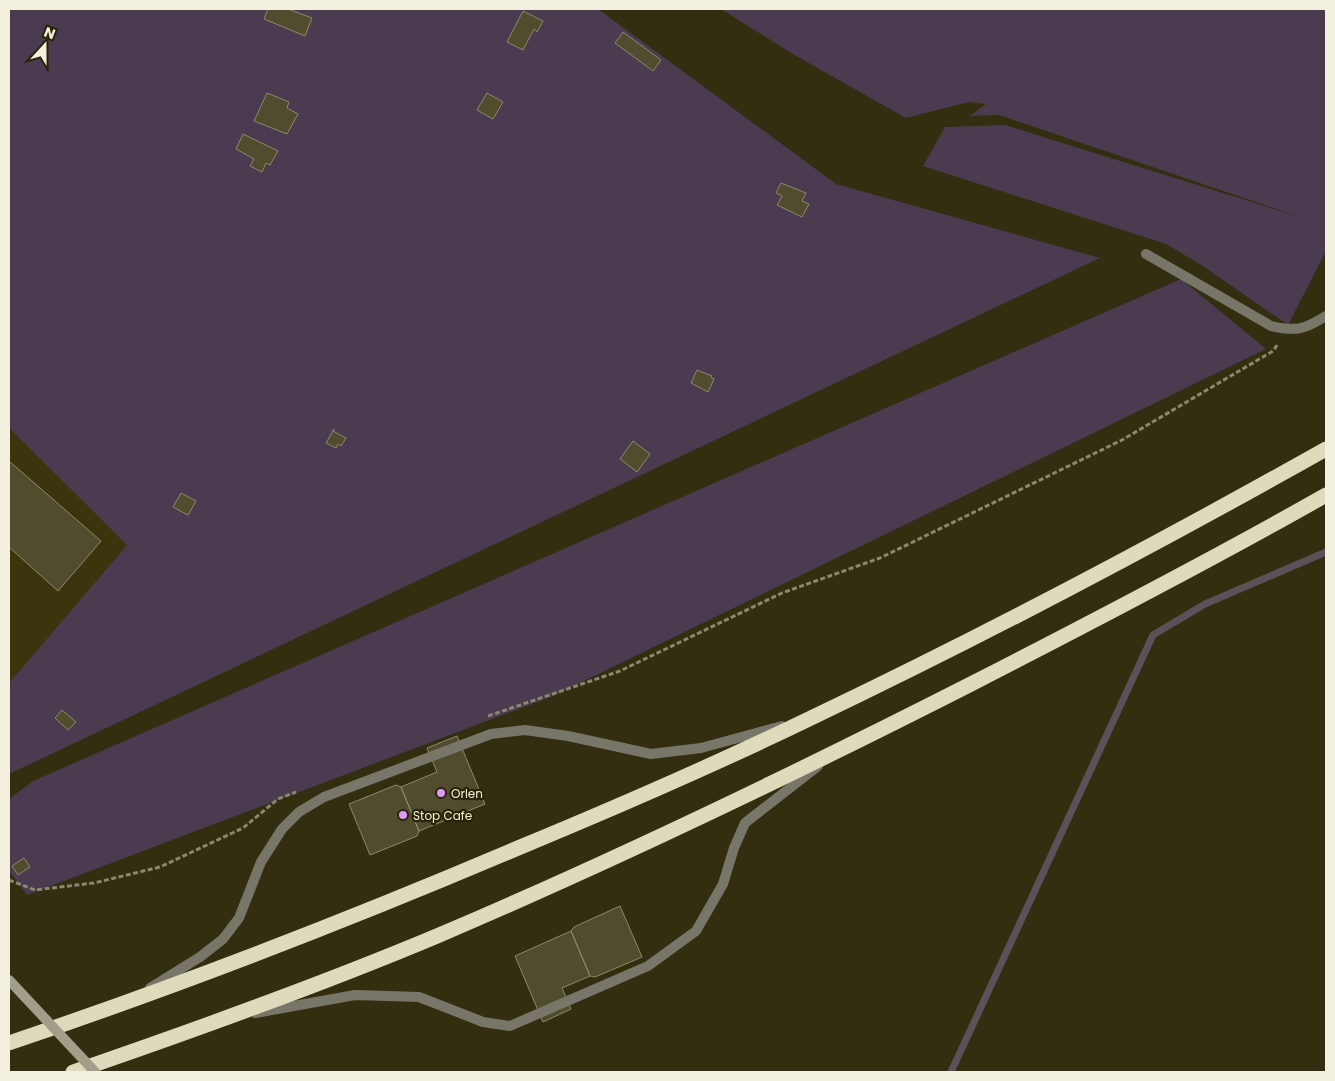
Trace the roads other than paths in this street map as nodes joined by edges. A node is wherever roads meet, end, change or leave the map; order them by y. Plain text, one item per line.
1 (1146, 254) dead end
2 (1326, 316) edge
3 (1326, 449) edge
4 (1326, 495) edge
5 (810, 718) junction
6 (838, 752) junction
7 (9, 980) edge
8 (106, 1010) junction
9 (230, 1018) junction
10 (9, 1043) edge
11 (73, 1072) edge
12 (95, 1072) edge

1 - 2 lane
3 - 5 highway
4 - 6 highway
5 - 8 highway
5 - 8 lane
6 - 9 highway
6 - 9 lane
7 - 12 street, bridge
8 - 10 highway
9 - 11 highway

